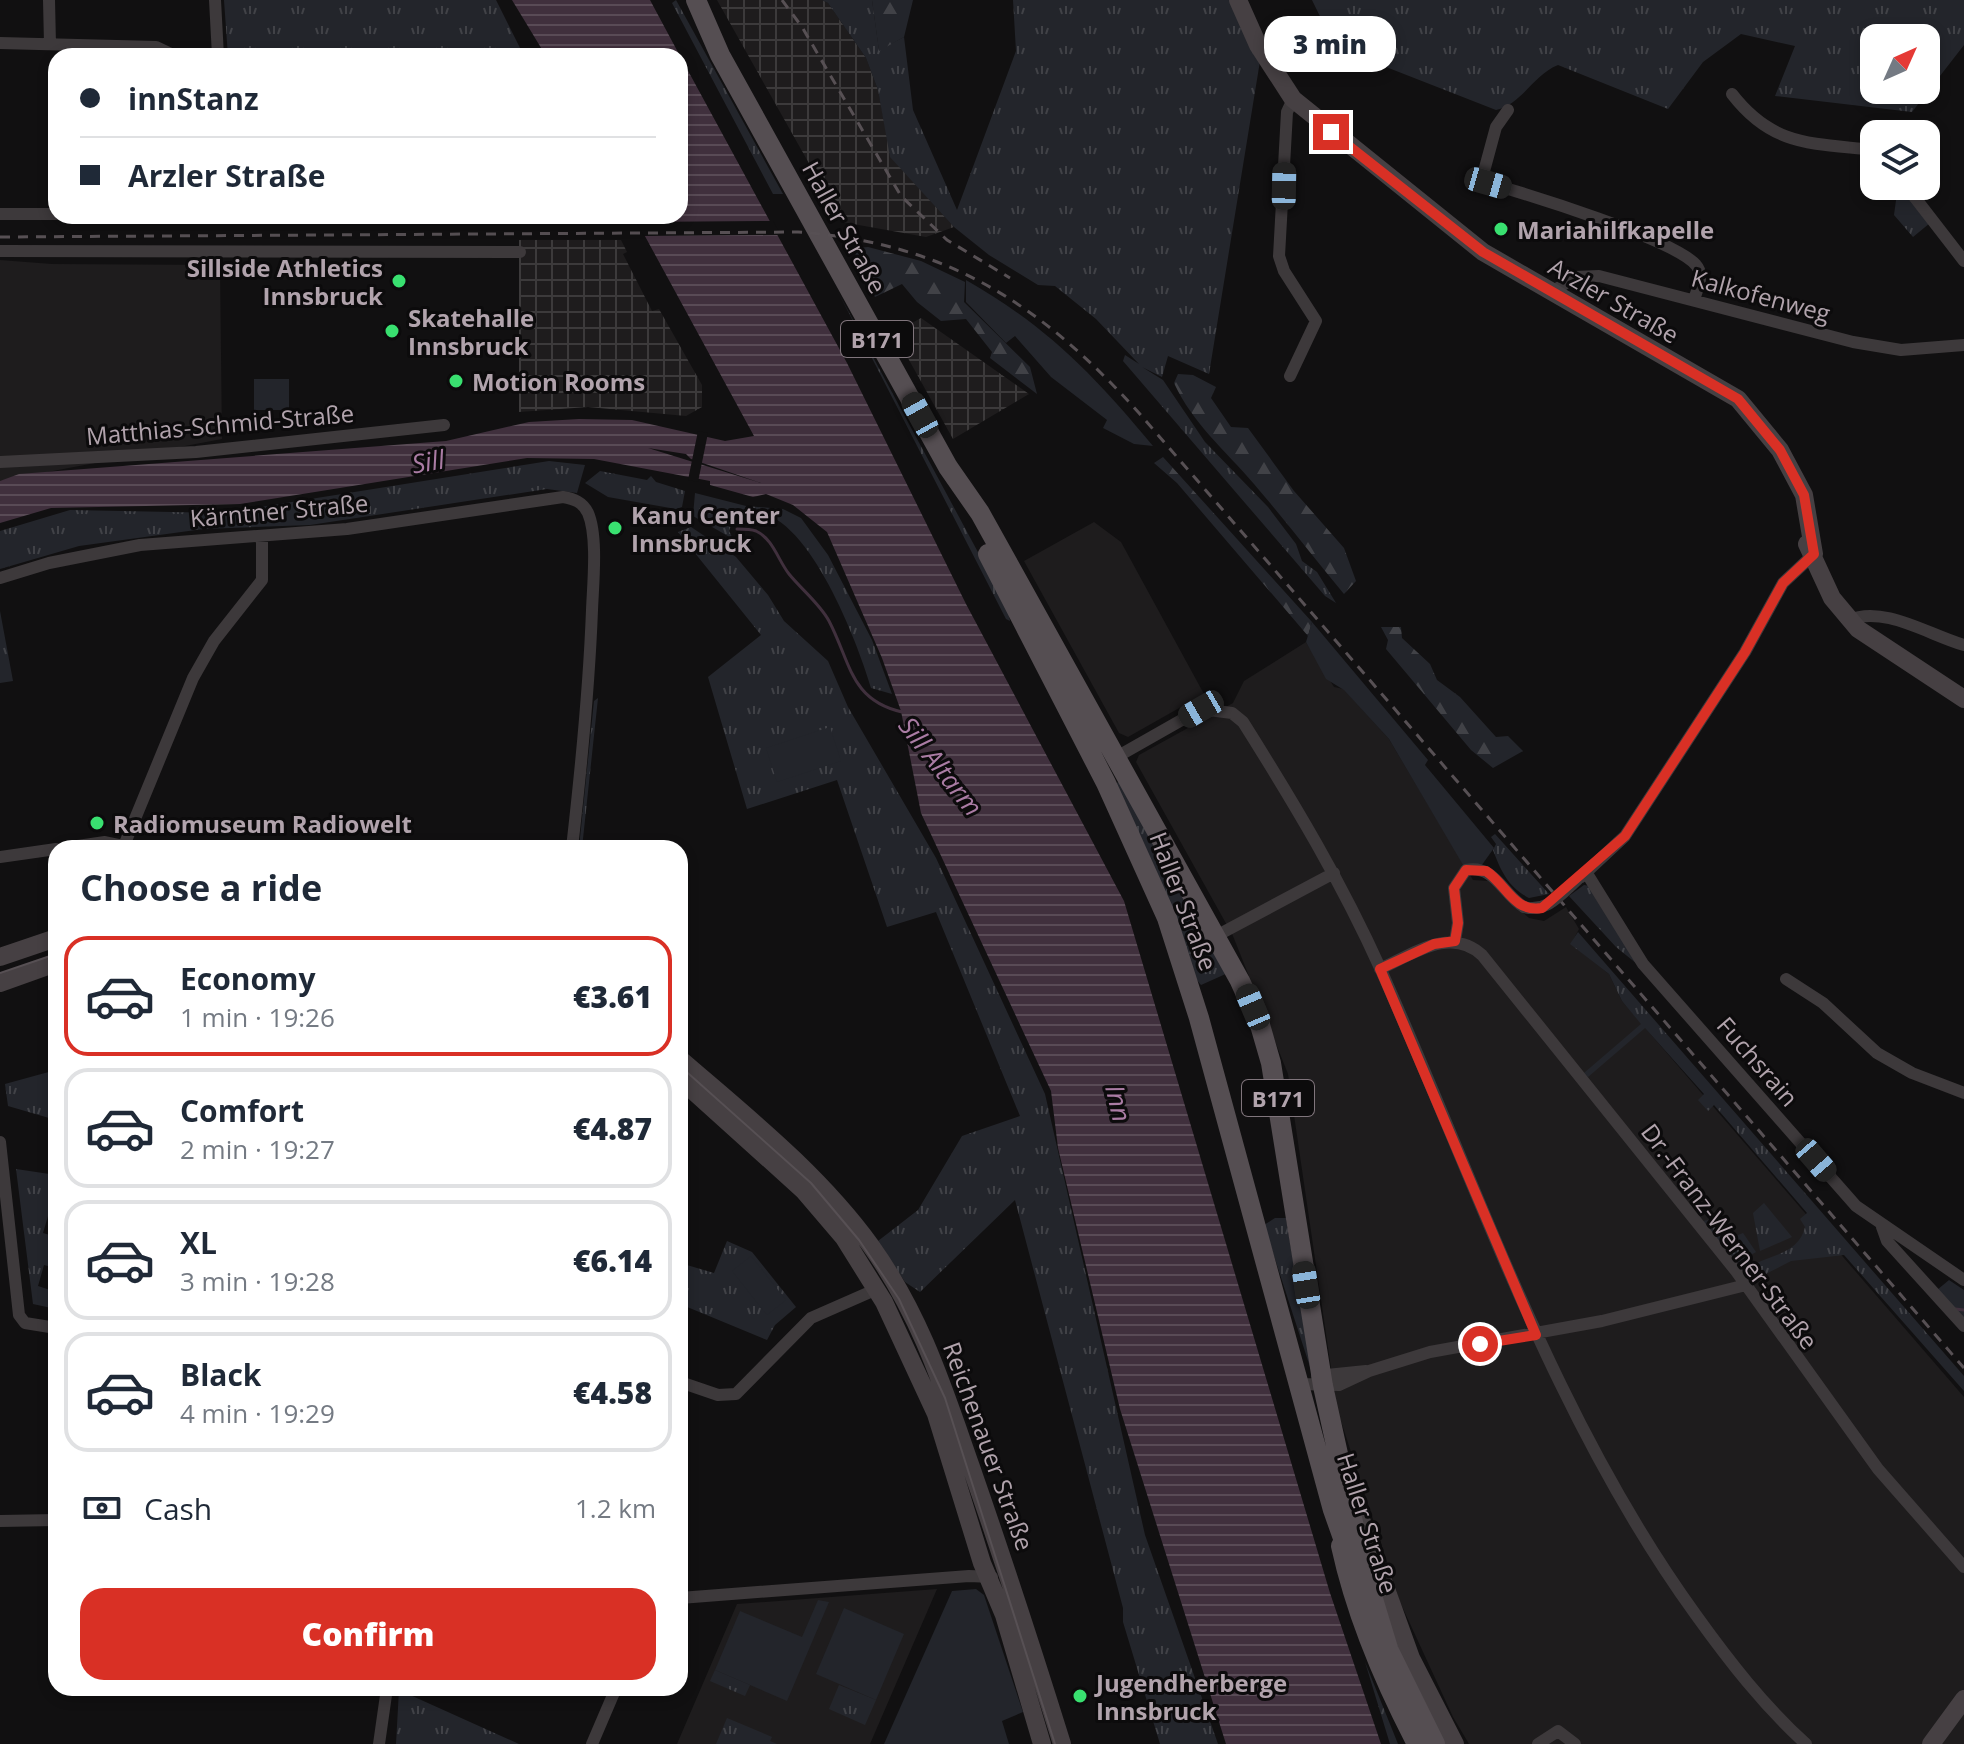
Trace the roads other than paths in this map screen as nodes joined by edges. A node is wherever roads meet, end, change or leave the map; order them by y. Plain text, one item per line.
1 (49, 0) edge
2 (215, 0) edge
3 (681, 0) edge
4 (696, 0) edge
5 (1238, 0) edge
6 (0, 43) edge
7 (50, 44) junction
8 (158, 48) edge
9 (218, 48) edge
10 (720, 55) junction
11 (1732, 94) dead end
12 (1293, 99) junction
13 (1508, 110) dead end
14 (1860, 148) edge
15 (1917, 200) edge
16 (0, 214) edge
17 (48, 214) edge
18 (0, 251) edge
19 (520, 252) dead end
20 (1964, 261) edge
21 (1552, 292) junction
22 (1694, 300) junction
23 (1964, 345) edge
24 (1290, 376) dead end
25 (444, 425) dead end
26 (0, 462) edge
27 (262, 537) junction
28 (1814, 554) junction
29 (0, 578) edge
30 (1849, 620) junction
31 (1964, 645) edge
32 (1964, 699) edge
33 (1107, 762) junction
34 (127, 840) edge
35 (573, 840) edge
36 (48, 850) edge
37 (0, 857) edge
38 (1334, 873) junction
39 (1582, 876) junction
40 (1216, 936) junction
41 (48, 941) edge
42 (1455, 941) junction
43 (0, 957) edge
44 (48, 966) edge
45 (1380, 969) junction
46 (1786, 979) dead end
47 (0, 983) edge
48 (688, 1066) edge
49 (688, 1086) edge
50 (1964, 1093) edge
51 (0, 1142) edge
52 (1276, 1219) junction
53 (1882, 1227) junction
54 (1964, 1280) edge
55 (1746, 1285) junction
56 (877, 1289) junction
57 (899, 1290) junction
58 (1964, 1326) edge
59 (48, 1327) edge
60 (1536, 1335) junction
61 (1322, 1380) junction
62 (1299, 1384) junction
63 (688, 1385) edge
64 (1346, 1480) junction
65 (1333, 1510) junction
66 (48, 1520) edge
67 (0, 1521) edge
68 (1964, 1567) edge
69 (981, 1572) junction
70 (688, 1597) edge
71 (1019, 1608) junction
72 (1391, 1656) junction
73 (380, 1696) edge
74 (385, 1696) edge
75 (613, 1696) edge
76 (1964, 1699) edge
77 (381, 1713) junction
78 (1571, 1740) edge
79 (379, 1744) edge
80 (592, 1744) edge
81 (1042, 1744) edge
82 (1062, 1744) edge
83 (1417, 1744) edge
84 (1435, 1744) edge
85 (1455, 1744) edge
86 (1538, 1744) edge
87 (1806, 1744) edge
88 (1931, 1744) edge

1 - 7 street
2 - 9 street
3 - 10 main road, Haller Straße / B171
4 - 10 main road, Haller Straße / B171
5 - 12 street, Arzler Straße
6 - 7 street
7 - 8 street
10 - 33 main road, Haller Straße / B171
11 - 14 street
12 - 21 street, Arzler Straße
12 - 24 street
13 - 22 street
15 - 20 street
16 - 17 street
18 - 19 street
21 - 22 street, Kalkofenweg
21 - 28 street, Arzler Straße
22 - 23 street, Kalkofenweg
25 - 26 street, Matthias-Schmid-Straße
27 - 29 street, Kärntner Straße
27 - 34 street
27 - 35 street, Kärntner Straße
28 - 30 street, Arzler Straße
28 - 39 street
30 - 31 street
30 - 32 street, Arzler Straße
33 - 38 street
33 - 40 main road, Haller Straße / B171
33 - 52 main road, Haller Straße / B171
36 - 37 street
38 - 40 street, Haller Straße
38 - 45 street
39 - 42 street, bridge
39 - 53 street, Fuchsrain
40 - 52 main road, Haller Straße / B171
41 - 43 street
42 - 45 street
42 - 55 street, Dr.-Franz-Werner-Straße
44 - 47 street
45 - 60 street
46 - 50 street
48 - 57 street, Reichenauer Straße
49 - 56 street, Reichenauer Straße
51 - 59 street
52 - 61 main road, Haller Straße / B171
52 - 62 main road, Haller Straße / B171
53 - 54 street, Fuchsrain
53 - 58 street
55 - 60 street
55 - 68 street, Dr.-Franz-Werner-Straße
56 - 57 street
56 - 63 street
56 - 69 street, Reichenauer Straße
57 - 71 street, Reichenauer Straße
60 - 61 street
60 - 87 street
61 - 62 street
61 - 64 main road, Haller Straße / B171
62 - 65 main road, Haller Straße / B171
64 - 72 main road, Haller Straße / B171
64 - 85 street, Haller Straße / B171
65 - 72 main road, Haller Straße / B171
65 - 83 main road
66 - 67 street
69 - 70 street
69 - 71 street
69 - 81 street, Reichenauer Straße
71 - 82 street, Reichenauer Straße
72 - 84 main road, Haller Straße / B171
73 - 77 street
74 - 77 street
75 - 80 street
76 - 88 street
77 - 79 street
78 - 86 street

